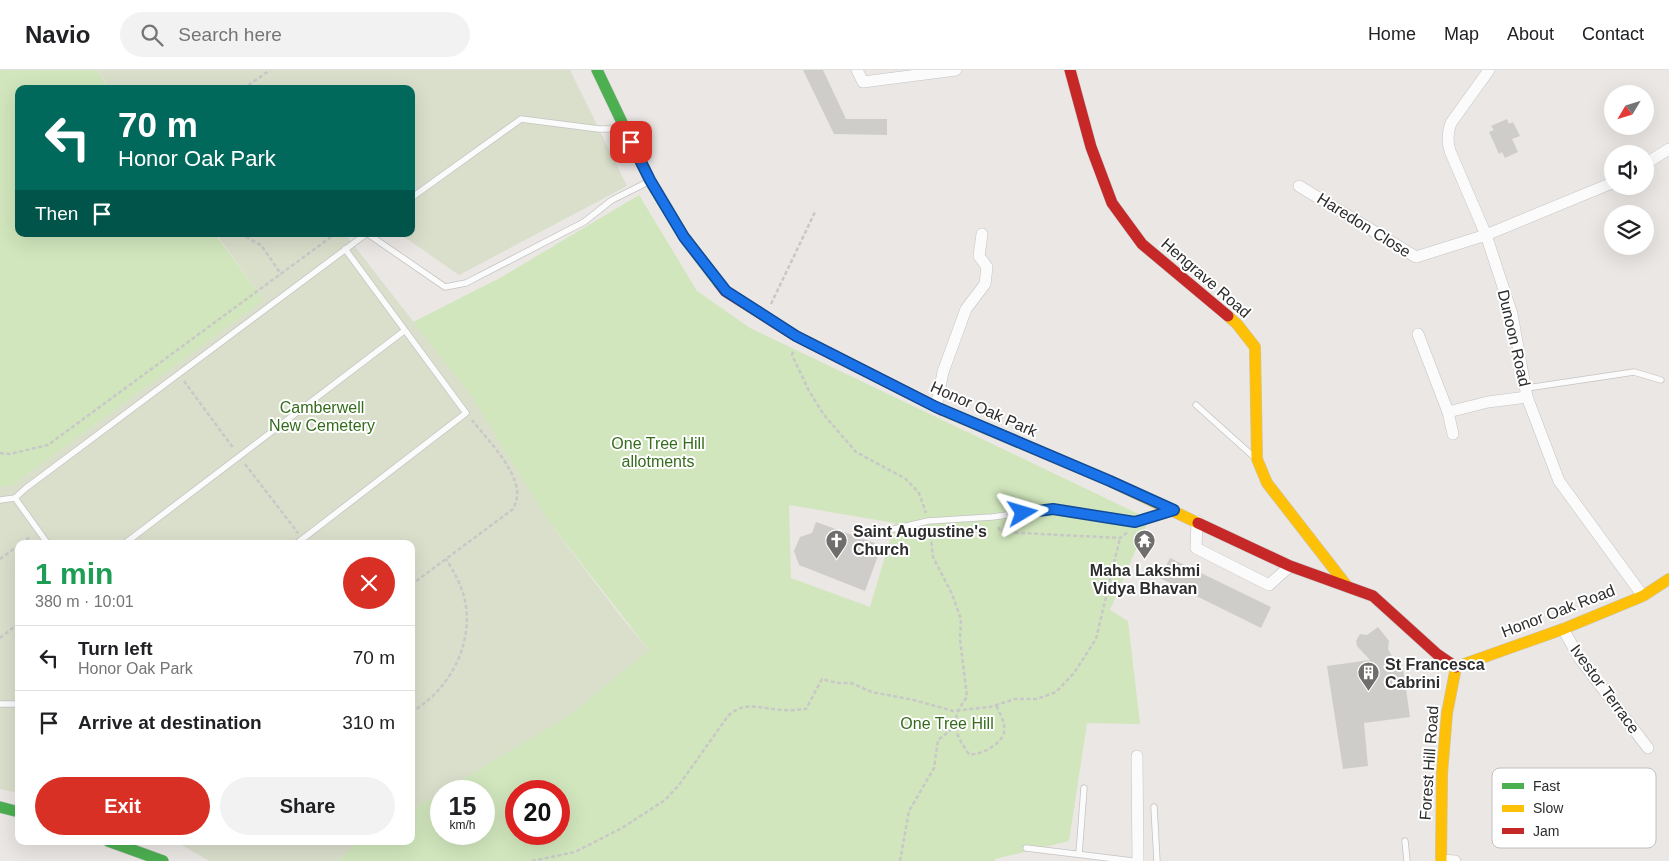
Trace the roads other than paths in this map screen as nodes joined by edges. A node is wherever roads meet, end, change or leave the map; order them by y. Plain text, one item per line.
1 (597, 70) edge
2 (857, 70) edge
3 (956, 70) edge
4 (1070, 70) edge
5 (1489, 70) edge
6 (625, 129) junction
7 (1669, 149) edge
8 (1654, 158) edge
9 (650, 180) junction
10 (1299, 186) dead end
11 (1604, 186) edge
12 (415, 195) edge
13 (982, 234) dead end
14 (1486, 235) junction
15 (363, 237) edge
16 (371, 237) edge
17 (345, 249) junction
18 (404, 331) junction
19 (1418, 334) dead end
20 (1661, 380) dead end
21 (1527, 393) junction
22 (1196, 405) dead end
23 (936, 407) junction
24 (1448, 412) junction
25 (1453, 434) dead end
26 (1257, 459) junction
27 (15, 498) junction
28 (0, 500) edge
29 (1174, 510) junction
30 (1197, 521) junction
31 (894, 529) dead end
32 (45, 540) edge
33 (129, 540) edge
34 (301, 540) edge
35 (1290, 566) junction
36 (1669, 578) edge
37 (1347, 586) junction
38 (1643, 596) junction
39 (1563, 629) junction
40 (1456, 667) junction
41 (0, 704) edge
42 (15, 704) edge
43 (1648, 748) dead end
44 (1137, 756) dead end
45 (1084, 788) dead end
46 (0, 807) edge
47 (1154, 807) dead end
48 (15, 811) edge
49 (1404, 841) dead end
50 (119, 845) edge
51 (1026, 848) dead end
52 (1079, 854) junction
53 (1441, 860) edge
54 (163, 861) edge
55 (1133, 861) edge
56 (1138, 861) edge
57 (1157, 861) edge
58 (1407, 861) edge
59 (1455, 861) edge

1 - 6 main road, Honor Oak Park
2 - 3 street
4 - 26 main road, Hengrave Road
5 - 14 street, Dunoon Road
6 - 9 main road, Honor Oak Park
6 - 12 lane
7 - 8 street
9 - 16 lane
9 - 23 main road, Honor Oak Park
10 - 14 street, Haredon Close
11 - 14 street, Haredon Close
13 - 23 street
14 - 21 street, Dunoon Road
15 - 17 lane
17 - 18 lane
17 - 27 lane
18 - 33 lane
18 - 34 lane
19 - 24 street
20 - 21 lane
21 - 24 street
21 - 38 street, Dunoon Road
22 - 26 lane
23 - 29 main road, Honor Oak Park
24 - 25 street
26 - 37 main road, Hengrave Road
27 - 28 lane
27 - 32 lane
29 - 30 main road, Honor Oak Park
29 - 31 lane
30 - 35 main road, Honor Oak Park
30 - 35 street
35 - 37 main road, Honor Oak Park
36 - 38 main road, Honor Oak Road
37 - 40 main road, Honor Oak Park
38 - 39 main road, Honor Oak Road
39 - 40 main road, Honor Oak Road
39 - 43 street, Ivestor Terrace
40 - 53 main road, Forest Hill Road
41 - 42 lane
44 - 56 street
45 - 52 lane
46 - 48 main road
47 - 57 lane
49 - 58 lane
50 - 54 main road
51 - 52 lane
52 - 55 lane
53 - 59 street

